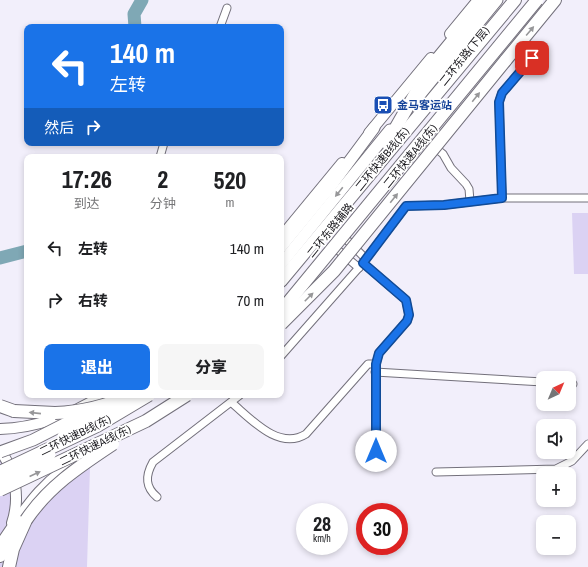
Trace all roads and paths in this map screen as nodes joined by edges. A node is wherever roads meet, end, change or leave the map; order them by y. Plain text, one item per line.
1 (478, 0) edge
2 (486, 0) edge
3 (497, 0) edge
4 (510, 0) edge
5 (514, 0) edge
6 (536, 0) edge
7 (555, 0) edge
8 (227, 8) dead end
9 (221, 24) edge
10 (542, 46) dead end
11 (374, 128) junction
12 (422, 136) junction
13 (502, 198) junction
14 (588, 198) edge
15 (470, 201) junction
16 (337, 214) junction
17 (284, 233) edge
18 (342, 235) junction
19 (284, 242) edge
20 (333, 246) junction
21 (284, 260) edge
22 (362, 263) junction
23 (284, 276) edge
24 (284, 276) edge
25 (284, 305) edge
26 (284, 305) edge
27 (284, 321) edge
28 (284, 353) edge
29 (376, 364) junction
30 (375, 372) junction
31 (536, 382) edge
32 (98, 398) edge
33 (123, 398) edge
34 (124, 398) edge
35 (125, 398) edge
36 (144, 398) edge
37 (148, 398) edge
38 (179, 398) edge
39 (182, 398) edge
40 (237, 398) edge
41 (232, 403) junction
42 (0, 406) edge
43 (0, 409) edge
44 (14, 411) junction
45 (146, 421) junction
46 (0, 429) edge
47 (588, 444) edge
48 (0, 452) edge
49 (376, 465) dead end
50 (0, 468) edge
51 (0, 472) edge
52 (436, 472) dead end
53 (0, 479) edge
54 (0, 490) edge
55 (157, 497) dead end
56 (26, 520) junction
57 (2, 542) edge
58 (0, 556) edge
59 (9, 567) edge

1 - 11 main road
2 - 16 highway
3 -> 21 main road, 二环东路(下层)
4 - 24 main road, 二环东路(下层)
5 - 16 highway, 二环快速B线(东)
6 - 12 main road, 二环东路辅路
6 - 25 highway, 二环快速A线(东), bridge
27 -> 7 highway, bridge
8 - 9 street
10 - 13 street
11 - 17 main road
11 - 19 main road
12 - 15 street
12 - 18 main road, 二环东路辅路
13 - 14 street
13 - 15 street
15 - 22 street
16 - 23 highway, 二环快速B线(东)
18 - 20 main road, 二环东路辅路
18 - 22 street
20 - 22 street
20 - 26 main road, 二环东路辅路
22 - 28 street
22 - 29 street
29 - 30 street
29 - 41 street
30 - 31 street
30 - 49 street
32 - 46 main road
33 -> 44 highway, bridge
34 - 48 main road, bridge
35 - 50 main road, bridge
36 - 51 highway, 二环快速B线(东), bridge
37 - 53 main road, bridge
38 - 57 main road
39 - 45 highway, 二环快速A线(东), bridge
40 - 41 street
41 - 55 street
42 - 44 highway, bridge
43 - 44 highway, bridge
54 -> 45 highway, 二环快速A线(东), bridge
45 - 56 highway, bridge
47 - 52 street
48 - 57 main road
56 - 58 highway
56 - 59 highway

